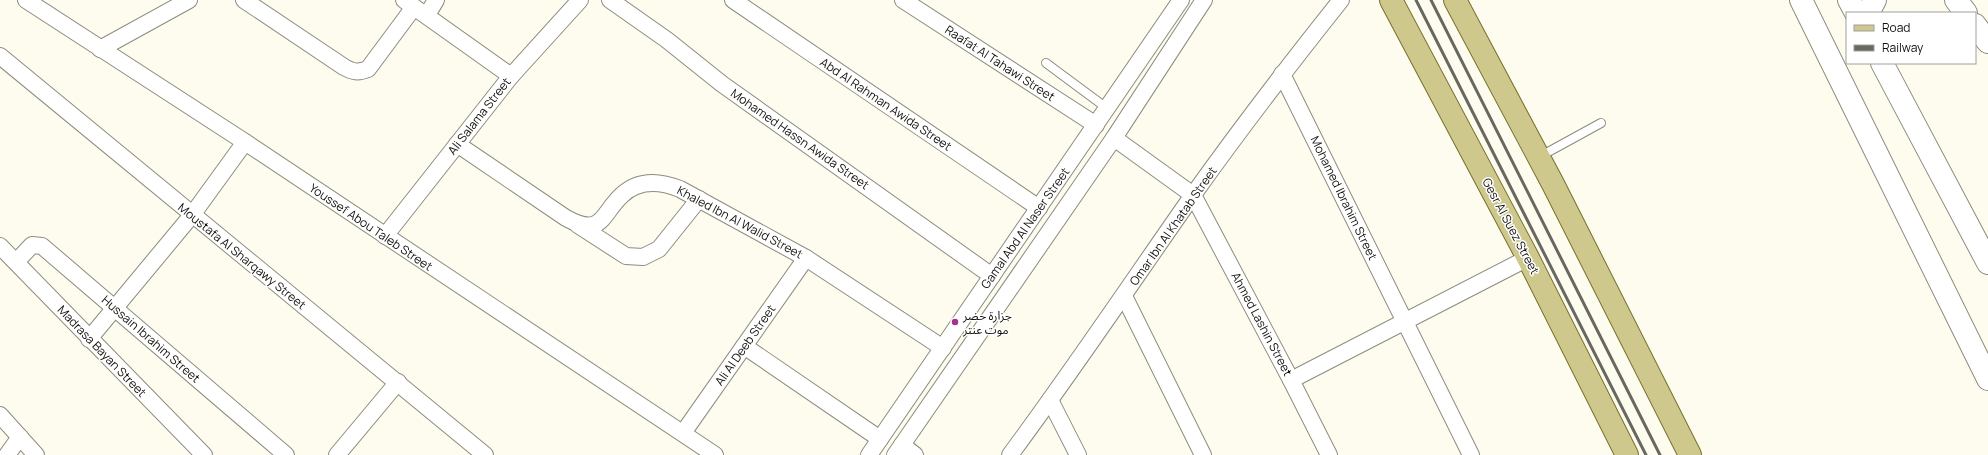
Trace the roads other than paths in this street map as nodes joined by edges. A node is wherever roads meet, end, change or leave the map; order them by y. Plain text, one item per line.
1 (26, 0) edge
2 (189, 0) edge
3 (244, 0) edge
4 (436, 0) edge
5 (580, 0) edge
6 (610, 0) edge
7 (733, 0) edge
8 (903, 0) edge
9 (1181, 0) edge
10 (1204, 0) edge
11 (1341, 0) edge
12 (1391, 0) edge
13 (1455, 0) edge
14 (1801, 0) edge
15 (1849, 0) edge
16 (1875, 0) edge
17 (1956, 0) edge
18 (415, 7) edge
19 (1855, 12) edge
20 (1869, 12) edge
21 (1965, 12) edge
22 (1976, 26) edge
23 (1988, 42) edge
24 (100, 49) junction
25 (0, 56) edge
26 (1046, 63) dead end
27 (1883, 64) edge
28 (1282, 74) junction
29 (511, 76) junction
30 (1108, 109) junction
31 (1601, 123) dead end
32 (1096, 125) junction
33 (1114, 138) junction
34 (245, 142) junction
35 (457, 144) junction
36 (1539, 158) junction
37 (1193, 195) junction
38 (699, 199) junction
39 (1039, 208) junction
40 (192, 215) junction
41 (578, 225) junction
42 (385, 236) junction
43 (0, 246) edge
44 (806, 258) junction
45 (1528, 258) junction
46 (16, 262) junction
47 (1988, 263) edge
48 (992, 276) junction
49 (1124, 296) junction
50 (114, 308) junction
51 (1405, 322) junction
52 (89, 338) junction
53 (744, 346) junction
54 (943, 348) junction
55 (1988, 379) edge
56 (1291, 380) junction
57 (398, 382) junction
58 (1050, 400) junction
59 (0, 415) edge
60 (683, 433) junction
61 (20, 437) junction
62 (880, 439) junction
63 (898, 450) edge
64 (7, 455) edge
65 (36, 455) edge
66 (204, 455) edge
67 (286, 455) edge
68 (337, 455) edge
69 (485, 455) edge
70 (715, 455) edge
71 (869, 455) edge
72 (915, 455) edge
73 (1010, 455) edge
74 (1078, 455) edge
75 (1204, 455) edge
76 (1329, 455) edge
77 (1471, 455) edge
78 (1627, 455) edge
79 (1690, 455) edge

1 - 24 street, Youssef Abou Taleb Street
2 - 24 street
3 - 18 street
4 - 18 street
5 - 29 street, Ali Salama Street
6 - 48 street, Mohamed Hassn Awida Street
7 - 39 street, Abd Al Rahman Awida Street
8 - 32 street, Raafat Al Tahawi Street
9 - 30 street, Gamal Abd Al Naser Street
10 - 33 street, Gamal Abd Al Naser Street
11 - 28 street, Omar Ibn Al Khatab Street
12 - 45 main road, Gesr Al Suez Street
13 - 36 main road
14 - 55 main road
15 - 19 main road
16 - 20 main road
17 - 21 main road
18 - 29 street
22 - 23 main road
24 - 34 street, Youssef Abou Taleb Street
25 - 40 street, Moustafa Al Sharqawy Street
26 - 30 lane
27 - 47 main road
28 - 37 street, Omar Ibn Al Khatab Street
28 - 51 street, Mohamed Ibrahim Street
29 - 35 street, Ali Salama Street
30 - 32 street, Gamal Abd Al Naser Street
31 - 36 lane
32 - 39 street, Gamal Abd Al Naser Street
33 - 37 street
33 - 63 street, Gamal Abd Al Naser Street
34 - 40 street
34 - 42 street, Youssef Abou Taleb Street
35 - 41 street
35 - 42 street, Ali Salama Street
36 - 79 main road
37 - 49 street, Omar Ibn Al Khatab Street
37 - 56 street, Ahmed Lashin Street
38 - 41 street, Khaled Ibn Al Walid Street
38 - 41 street
38 - 44 street, Khaled Ibn Al Walid Street
39 - 48 street, Gamal Abd Al Naser Street
40 - 50 street
40 - 57 street, Moustafa Al Sharqawy Street
42 - 60 street, Youssef Abou Taleb Street
43 - 46 street, Madrasa Bayan Street
44 - 53 street, Ali Al Deeb Street
44 - 54 street, Khaled Ibn Al Walid Street
45 - 51 street
45 - 78 main road, Gesr Al Suez Street
46 - 50 street, Hussain Ibrahim Street
46 - 52 street, Madrasa Bayan Street
48 - 54 street, Gamal Abd Al Naser Street
49 - 58 street, Omar Ibn Al Khatab Street
49 - 75 street
50 - 52 street
50 - 67 street, Hussain Ibrahim Street
51 - 56 street
51 - 77 street, Mohamed Ibrahim Street
52 - 66 street, Madrasa Bayan Street
53 - 60 street, Ali Al Deeb Street
53 - 62 street
54 - 62 street, Gamal Abd Al Naser Street
56 - 76 street, Ahmed Lashin Street
57 - 68 street
57 - 69 street, Moustafa Al Sharqawy Street
58 - 73 street, Omar Ibn Al Khatab Street
58 - 74 street
59 - 61 street
60 - 70 street, Youssef Abou Taleb Street
61 - 64 street
61 - 65 street
62 - 71 street, Gamal Abd Al Naser Street
63 - 72 street

